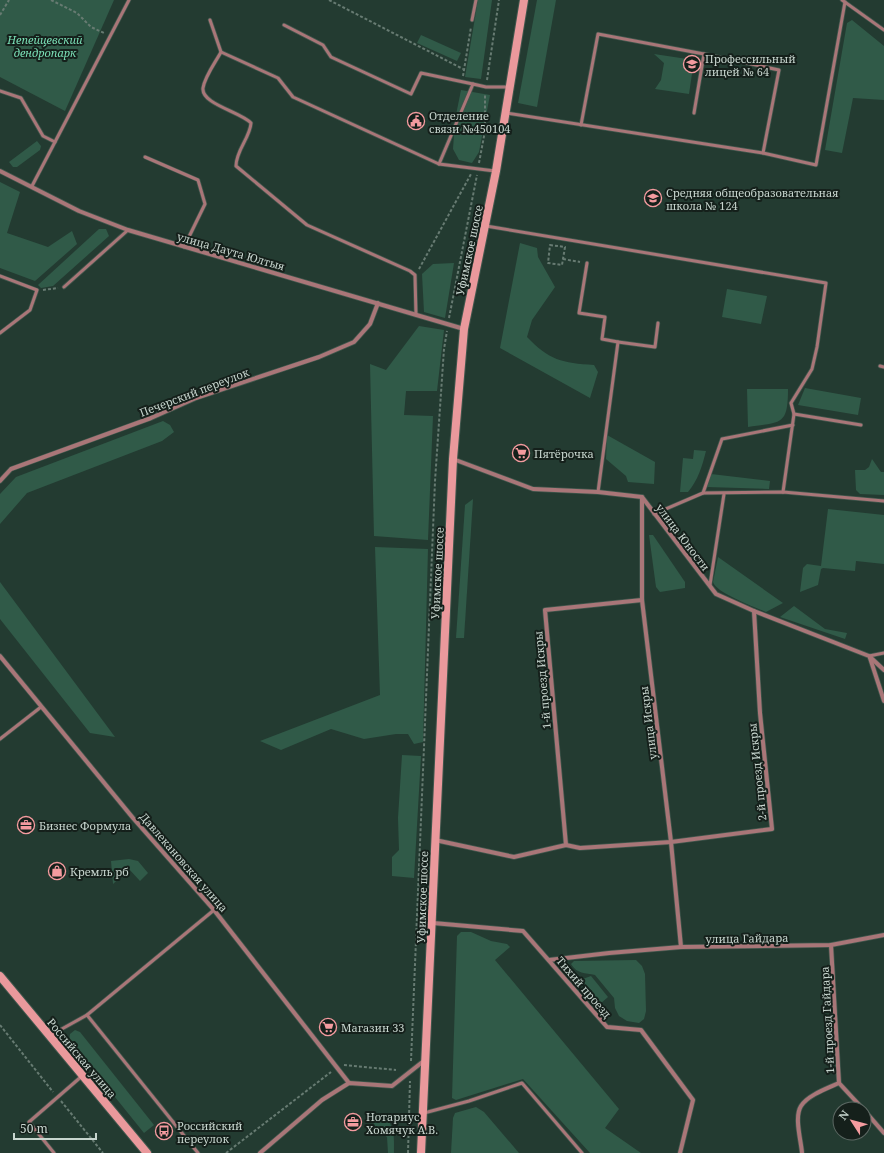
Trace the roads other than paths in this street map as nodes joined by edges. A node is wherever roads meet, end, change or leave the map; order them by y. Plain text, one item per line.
1 (129, 0) edge
2 (476, 0) edge
3 (524, 0) edge
4 (843, 1) edge
5 (210, 20) dead end
6 (472, 20) road end
7 (284, 25) dead end
8 (884, 30) edge
9 (221, 52) junction
10 (704, 54) junction
11 (473, 84) junction
12 (510, 87) junction
13 (0, 90) edge
14 (506, 112) junction
15 (694, 113) dead end
16 (581, 126) junction
17 (55, 142) junction
18 (763, 153) junction
19 (145, 157) dead end
20 (439, 164) junction
21 (0, 171) edge
22 (496, 171) junction
23 (32, 186) junction
24 (485, 225) junction
25 (128, 230) junction
26 (184, 247) junction
27 (587, 263) road end
28 (0, 276) edge
29 (64, 287) road end
30 (378, 303) junction
31 (416, 315) junction
32 (658, 323) dead end
33 (464, 329) junction
34 (0, 334) edge
35 (618, 342) junction
36 (880, 366) dead end
37 (884, 367) edge
38 (794, 414) junction
39 (793, 425) junction
40 (861, 425) dead end
41 (453, 459) junction
42 (0, 481) edge
43 (598, 492) junction
44 (783, 492) junction
45 (703, 493) junction
46 (724, 494) junction
47 (642, 497) junction
48 (884, 501) edge
49 (654, 514) junction
50 (709, 587) junction
51 (642, 600) junction
52 (754, 611) junction
53 (884, 653) edge
54 (0, 656) edge
55 (869, 656) junction
56 (884, 670) edge
57 (884, 701) edge
58 (41, 707) junction
59 (0, 739) edge
60 (435, 840) junction
61 (671, 842) junction
62 (566, 845) junction
63 (214, 910) junction
64 (433, 923) junction
65 (884, 935) edge
66 (831, 945) junction
67 (681, 948) junction
68 (549, 960) junction
69 (0, 976) edge
70 (86, 1015) junction
71 (49, 1036) junction
72 (426, 1060) junction
73 (82, 1076) junction
74 (839, 1082) junction
75 (349, 1084) junction
76 (855, 1101) edge
77 (422, 1113) junction
78 (872, 1120) edge
79 (884, 1133) edge
80 (54, 1153) edge
81 (147, 1153) edge
82 (198, 1153) edge
83 (260, 1153) edge
84 (421, 1153) edge
85 (582, 1153) edge
86 (680, 1153) edge
87 (802, 1153) edge

1 - 17 lane
2 - 6 lane
3 - 12 main road, Уфимское шоссе
4 - 8 lane
4 - 18 lane
5 - 9 lane
7 - 11 lane
9 - 20 lane
9 - 31 lane
10 - 15 lane
10 - 16 lane
10 - 18 lane
11 - 12 lane
11 - 20 lane
12 - 14 main road, Уфимское шоссе
13 - 17 lane
14 - 16 lane
14 - 22 main road, Уфимское шоссе
16 - 18 lane
17 - 23 lane
19 - 26 lane
20 - 22 lane
21 - 23 street, улица Даута Юлтыя
22 - 24 main road, Уфимское шоссе
23 - 25 street, улица Даута Юлтыя
24 - 33 main road, Уфимское шоссе
24 - 38 lane
25 - 26 street, улица Даута Юлтыя
25 - 29 lane
26 - 30 street, улица Даута Юлтыя
27 - 35 lane
28 - 34 lane
30 - 31 street, улица Даута Юлтыя
30 - 42 street, Печерский переулок
31 - 33 street, улица Даута Юлтыя
32 - 35 lane
33 - 41 main road, Уфимское шоссе
35 - 43 lane
36 - 37 lane
38 - 39 lane
38 - 40 lane
39 - 44 lane
39 - 45 lane
41 - 43 street, улица Юности
41 - 60 main road, Уфимское шоссе
43 - 47 street, улица Юности
44 - 46 lane
44 - 48 lane
45 - 46 lane
45 - 49 lane
46 - 50 lane
47 - 49 street, улица Юности
47 - 51 street, улица Искры
49 - 50 street, улица Юности
50 - 52 street, улица Юности
51 - 61 street, улица Искры
51 - 62 street, 1-й проезд Искры
52 - 55 street, улица Юности
52 - 61 street, 2-й проезд Искры
53 - 55 lane
54 - 58 street, Давлекановская улица
55 - 56 street, улица Юности
55 - 57 street
58 - 59 lane
58 - 63 street, Давлекановская улица
60 - 62 street
60 - 64 main road, Уфимское шоссе
61 - 62 street
61 - 67 street, улица Искры
63 - 70 lane
63 - 75 street, Давлекановская улица
64 - 68 street, Тихий проезд
64 - 72 main road, Уфимское шоссе
65 - 66 street, улица Гайдара
66 - 67 street, улица Гайдара
66 - 74 street, 1-й проезд Гайдара
67 - 68 street, улица Гайдара
68 - 86 street, Тихий проезд
69 - 71 main road, Российская улица
70 - 71 lane
70 - 82 lane
71 - 73 main road, Российская улица
72 - 75 street
72 - 77 main road, Уфимское шоссе
73 - 80 lane
73 - 81 main road, Российская улица
74 - 76 street, 1-й проезд Гайдара
74 - 87 street
75 - 83 street
77 - 84 main road, Уфимское шоссе
77 - 85 lane
78 - 79 street, 1-й проезд Гайдара

